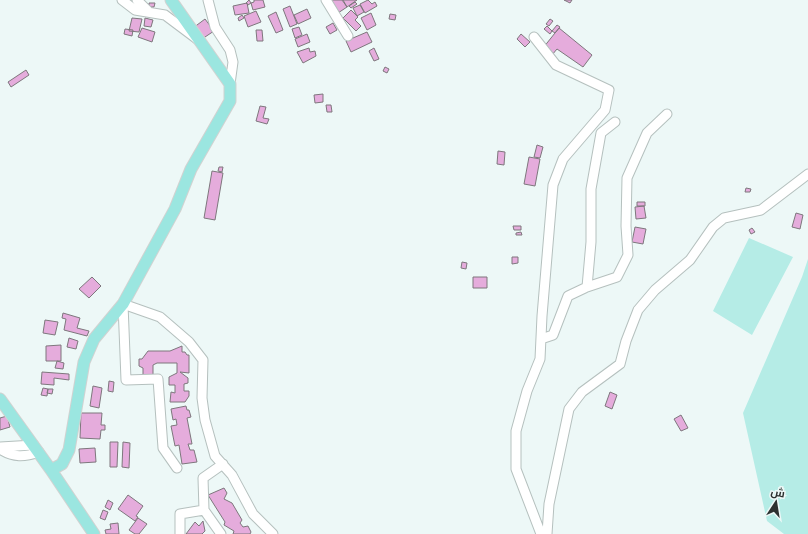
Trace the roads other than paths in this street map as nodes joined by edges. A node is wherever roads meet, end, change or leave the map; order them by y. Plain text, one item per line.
1 (122, 0) edge
2 (137, 0) edge
3 (171, 0) edge
4 (208, 0) edge
5 (326, 0) edge
6 (148, 11) junction
7 (348, 36) dead end
8 (534, 37) dead end
9 (200, 41) junction
10 (230, 84) junction
11 (667, 114) dead end
12 (615, 122) dead end
13 (808, 174) edge
14 (586, 287) junction
15 (123, 304) junction
16 (541, 339) junction
17 (0, 399) edge
18 (0, 448) edge
19 (36, 449) junction
20 (223, 464) junction
21 (177, 468) dead end
22 (51, 470) junction
23 (204, 510) junction
24 (94, 534) edge
25 (180, 534) edge
26 (221, 534) edge
27 (273, 534) edge
28 (542, 534) edge
29 (547, 534) edge

1 - 6 street
2 - 6 street
3 - 9 main road
4 - 10 street
5 - 7 street
6 - 9 street
8 - 16 street
9 - 10 main road
10 - 15 main road
11 - 14 street
12 - 14 street
13 - 29 street
14 - 16 street
15 - 20 street
15 - 21 street
15 - 22 main road
16 - 28 street
17 - 19 main road
18 - 19 street
19 - 22 main road
20 - 23 street
20 - 27 street
22 - 24 main road
23 - 25 street
23 - 26 street

